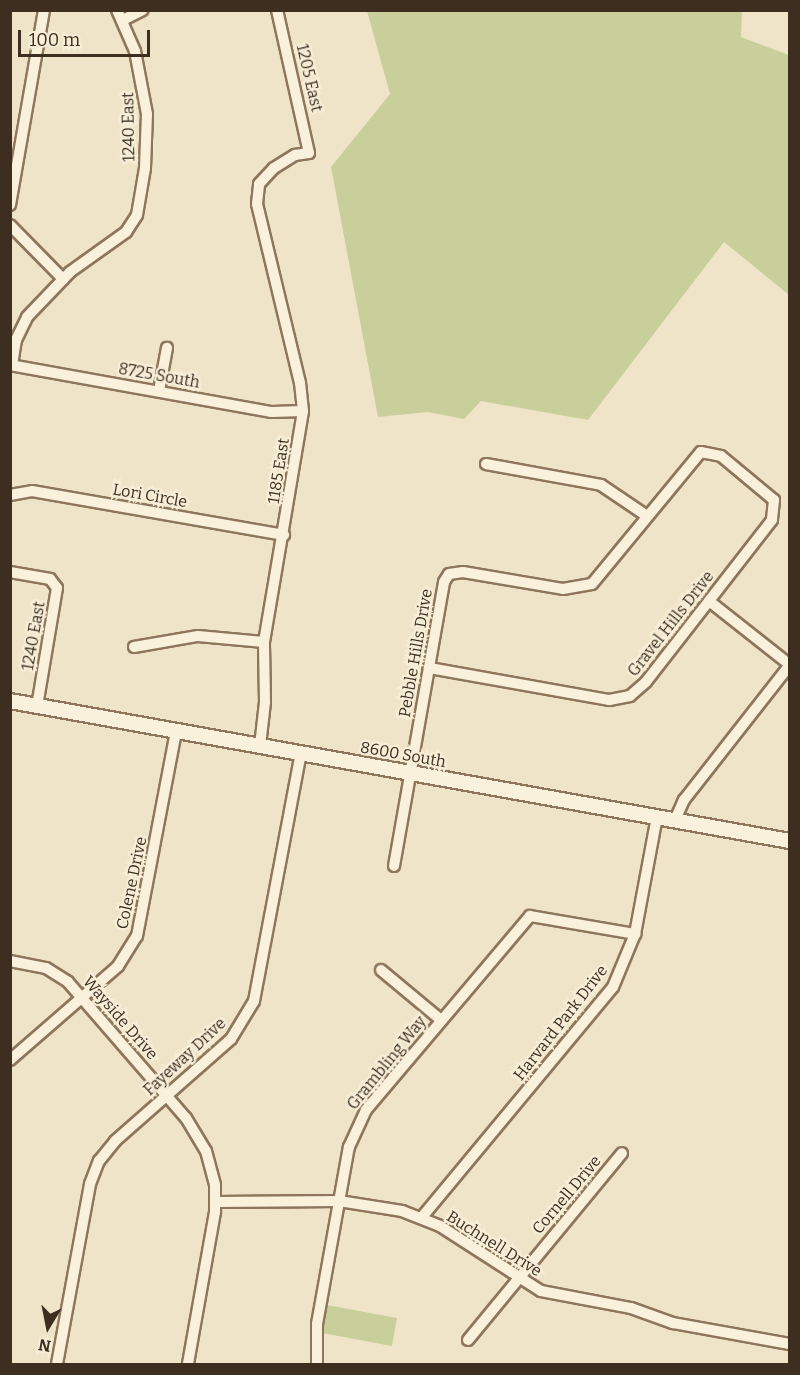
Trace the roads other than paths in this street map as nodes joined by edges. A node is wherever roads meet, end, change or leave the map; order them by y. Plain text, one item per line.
1 (44, 10) edge
2 (143, 10) edge
3 (277, 10) edge
4 (120, 15) edge
5 (256, 204) joint
6 (10, 205) edge
7 (10, 225) edge
8 (63, 279) junction
9 (167, 348) dead end
10 (11, 365) edge
11 (159, 392) junction
12 (303, 411) junction
13 (706, 451) joint
14 (486, 464) dead end
15 (10, 495) edge
16 (647, 516) junction
17 (284, 535) junction
18 (10, 572) edge
19 (709, 601) junction
20 (264, 642) junction
21 (134, 647) dead end
22 (789, 665) edge
23 (429, 668) junction
24 (10, 701) edge
25 (37, 706) junction
26 (176, 731) junction
27 (260, 746) junction
28 (301, 753) junction
29 (410, 773) junction
30 (657, 816) junction
31 (675, 820) junction
32 (789, 841) edge
33 (394, 866) dead end
34 (635, 934) junction
35 (10, 961) edge
36 (381, 970) dead end
37 (83, 997) junction
38 (441, 1020) junction
39 (10, 1060) edge
40 (167, 1095) junction
41 (622, 1153) dead end
42 (339, 1201) junction
43 (216, 1202) junction
44 (423, 1217) junction
45 (517, 1277) junction
46 (468, 1340) dead end
47 (789, 1344) edge
48 (57, 1365) edge
49 (188, 1365) edge
50 (317, 1365) edge

1 - 6 street
2 - 4 street
3 - 5 street, 1205 East
4 - 8 street, 1240 East
5 - 12 street, 1185 East
7 - 8 street
8 - 10 street, 1240 East
9 - 11 street
10 - 11 street, 8725 South
11 - 12 street, 8725 South
12 - 17 street, 1185 East
13 - 16 street, Pebble Hills Drive
13 - 19 street, Gravel Hills Drive
14 - 16 street
15 - 17 street, Lori Circle
16 - 23 street, Pebble Hills Drive
17 - 20 street, 1185 East
18 - 25 street, 1240 East
19 - 22 street
19 - 23 street, Gravel Hills Drive
20 - 21 street
20 - 27 street, 1185 East
22 - 31 street
23 - 29 street, Pebble Hills Drive
24 - 25 main road, 8600 South
25 - 26 main road, 8600 South
26 - 27 main road, 8600 South
26 - 37 street, Colene Drive
27 - 28 main road, 8600 South
28 - 29 main road, 8600 South
28 - 40 street, Fayeway Drive
29 - 30 main road, 8600 South
29 - 33 street, Pebble Hills Drive
30 - 31 main road, 8600 South
30 - 34 street, Harvard Park Drive
31 - 32 main road, 8600 South
34 - 38 street, Grambling Way
34 - 44 street, Harvard Park Drive
35 - 37 street, Wayside Drive
36 - 38 street
37 - 39 street, Colene Drive
37 - 40 street, Wayside Drive
38 - 42 street, Grambling Way
40 - 43 street, Wayside Drive
40 - 48 street, Fayeway Drive
41 - 45 street, Cornell Drive
42 - 43 street, Buchnell Drive
42 - 44 street, Buchnell Drive
42 - 50 street, Grambling Way
43 - 49 street, Wayside Drive
44 - 45 street, Buchnell Drive
45 - 46 street, Cornell Drive
45 - 47 street, Buchnell Drive

